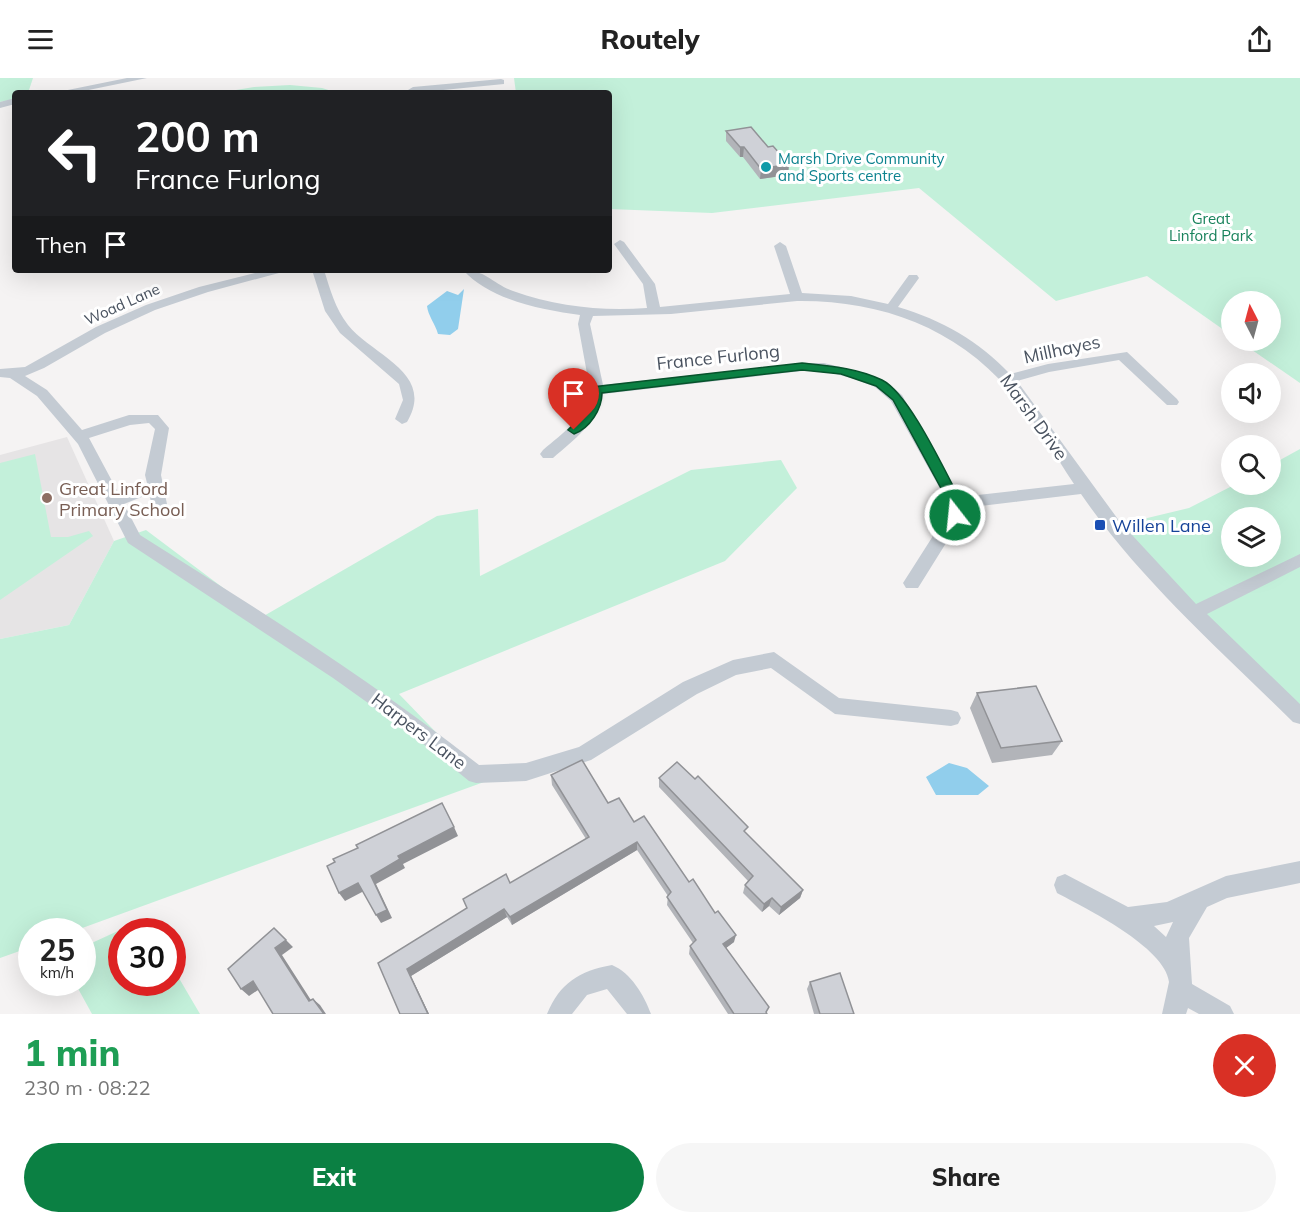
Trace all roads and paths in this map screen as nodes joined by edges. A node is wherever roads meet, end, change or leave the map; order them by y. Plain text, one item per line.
1 (142, 78) edge
2 (500, 80) edge
3 (123, 81) junction
4 (77, 90) edge
5 (127, 90) edge
6 (413, 90) dead end
7 (620, 244) dead end
8 (780, 246) dead end
9 (217, 273) edge
10 (272, 273) edge
11 (319, 273) edge
12 (475, 273) edge
13 (913, 278) dead end
14 (221, 286) junction
15 (797, 297) junction
16 (891, 308) junction
17 (654, 310) junction
18 (588, 311) junction
19 (1140, 352) dead end
20 (1122, 355) junction
21 (7, 373) edge
22 (1010, 379) junction
23 (597, 390) junction
24 (1172, 402) dead end
25 (402, 419) dead end
26 (79, 436) junction
27 (548, 454) dead end
28 (155, 486) junction
29 (1084, 488) junction
30 (113, 502) junction
31 (956, 503) junction
32 (160, 509) dead end
33 (1300, 560) edge
34 (912, 583) dead end
35 (1195, 612) junction
36 (1300, 716) edge
37 (951, 718) dead end
38 (1300, 872) edge
39 (1065, 885) dead end
40 (1198, 900) junction
41 (1127, 918) junction
42 (1180, 982) junction
43 (560, 1014) edge
44 (639, 1014) edge
45 (1174, 1014) edge
46 (1221, 1014) edge

1 - 3 street
2 - 6 street
3 - 4 street
3 - 5 street
7 - 17 street
8 - 15 street
9 - 14 street
10 - 14 street, Woad Lane
11 - 25 street
12 - 18 street, Marsh Drive
13 - 16 street
14 - 21 street, Woad Lane
15 - 16 street, Marsh Drive
15 - 17 street, Marsh Drive
16 - 22 street, Marsh Drive
17 - 18 street, Marsh Drive
18 - 23 street
19 - 20 street, Millhayes
20 - 22 street, Millhayes
20 - 24 street, Millhayes
21 - 26 street, Harpers Lane
22 - 29 street, Marsh Drive
23 - 27 street
23 - 31 street, France Furlong
26 - 28 street
26 - 30 street, Harpers Lane
28 - 30 street
28 - 32 street
29 - 31 street
29 - 35 street, Marsh Drive
30 - 37 street, Harpers Lane
31 - 34 street
33 - 35 street
35 - 36 street, Marsh Drive
38 - 40 street
39 - 41 street
40 - 41 street
40 - 42 street
41 - 42 street
42 - 45 street
42 - 46 street
43 - 44 street

